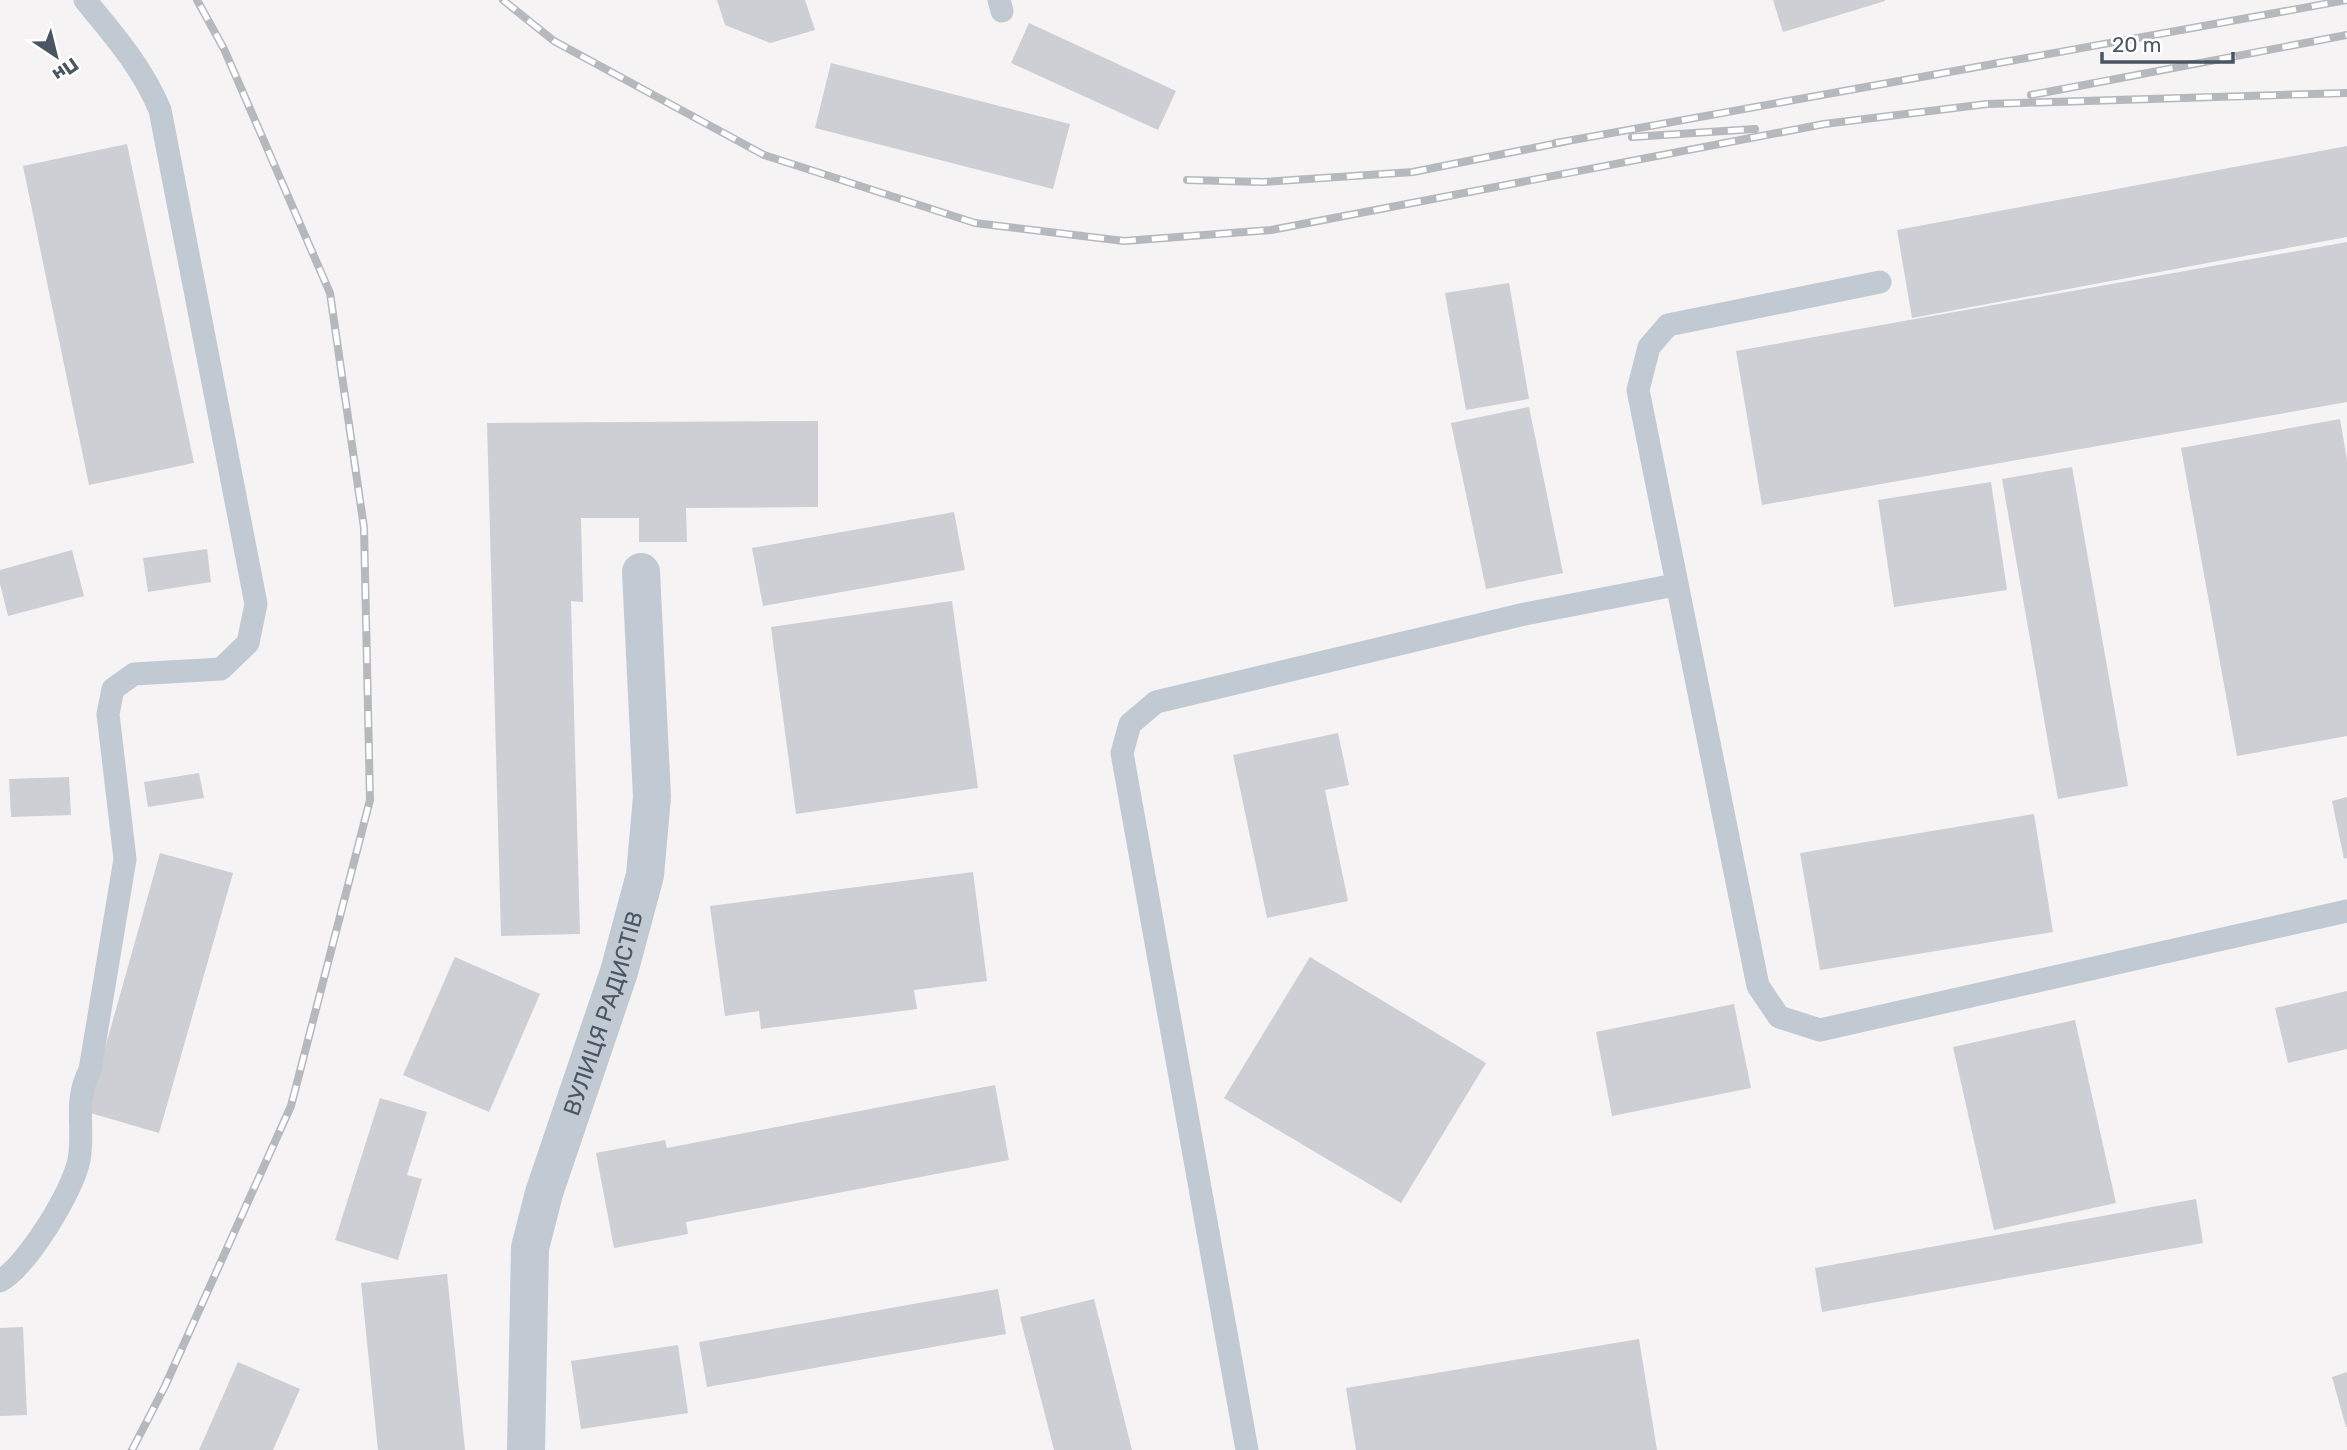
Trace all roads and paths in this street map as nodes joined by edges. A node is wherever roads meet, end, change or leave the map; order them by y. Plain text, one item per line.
1 (85, 0) edge
2 (1880, 282) dead end
3 (641, 572) dead end
4 (1675, 585) junction
5 (2347, 911) edge
6 (0, 1281) edge
7 (526, 1450) edge
8 (1247, 1450) edge

1 - 6 lane
2 - 4 lane
3 - 7 street, ВУЛИЦЯ РАДИСТІВ
4 - 5 lane
4 - 8 lane

